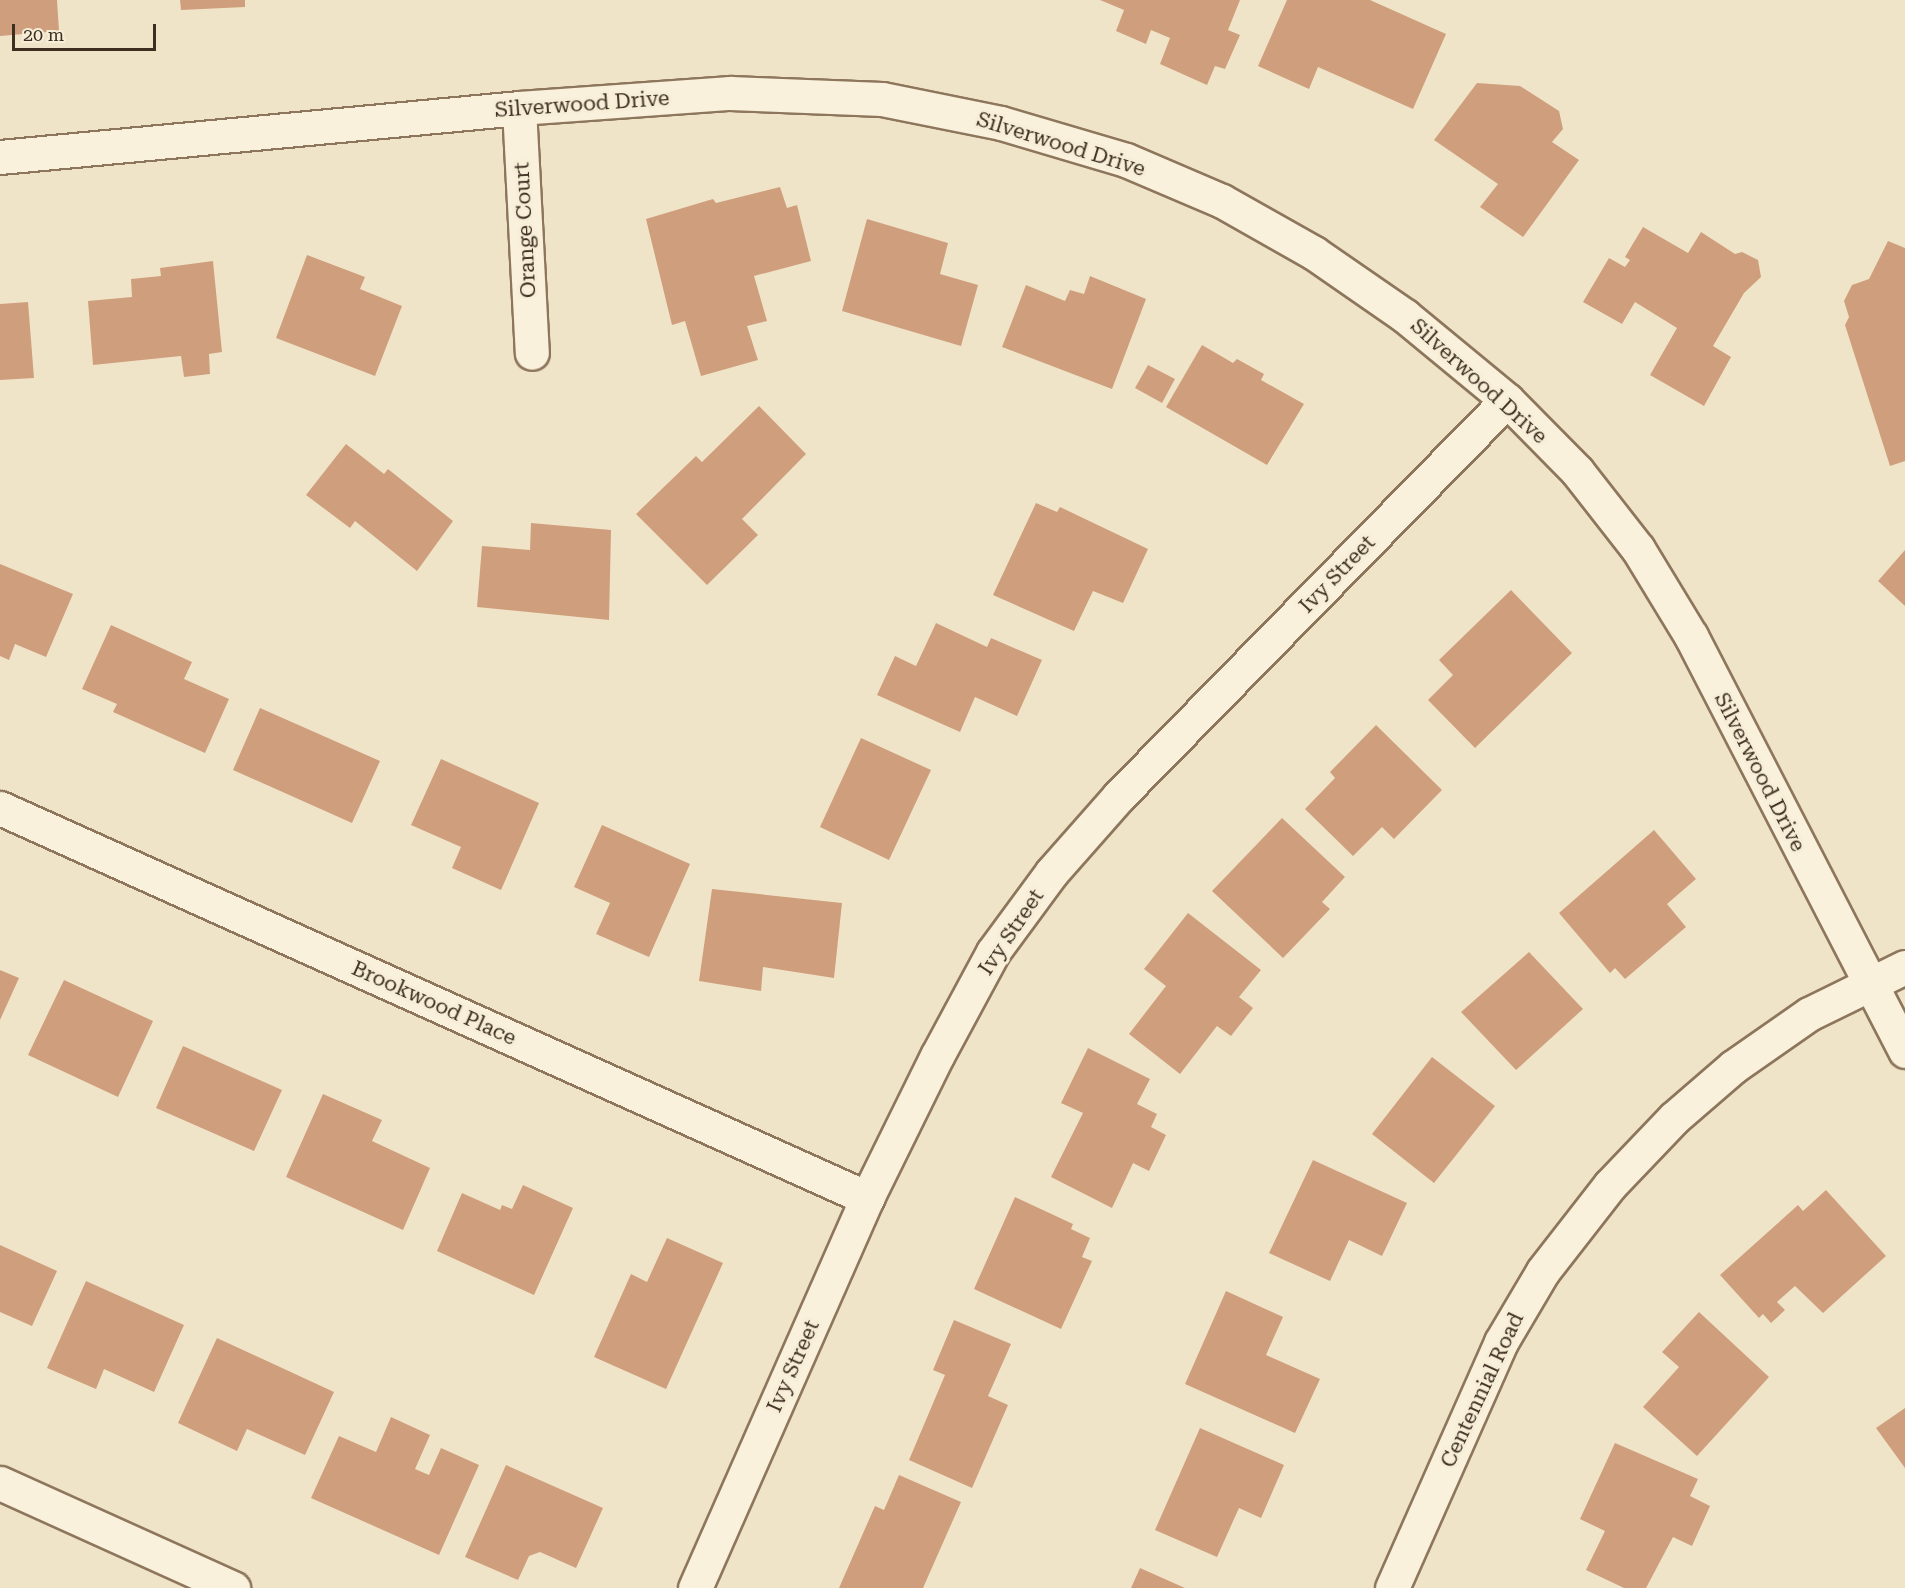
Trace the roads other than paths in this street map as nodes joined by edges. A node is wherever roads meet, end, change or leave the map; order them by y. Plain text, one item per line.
1 (519, 108) junction
2 (0, 157) edge
3 (532, 353) dead end
4 (1507, 400) junction
5 (0, 808) edge
6 (1905, 967) edge
7 (1868, 983) junction
8 (1905, 1051) edge
9 (867, 1198) junction
10 (0, 1483) edge
11 (233, 1588) edge
12 (695, 1588) edge
13 (1392, 1588) edge

1 - 2 street, Silverwood Drive
1 - 3 street, Orange Court
1 - 4 street, Silverwood Drive
4 - 7 street, Silverwood Drive
4 - 9 street, Ivy Street
5 - 9 street, Brookwood Place
6 - 7 street, Centennial Road
7 - 8 street, Silverwood Drive
7 - 13 street, Centennial Road
9 - 12 street, Ivy Street
10 - 11 street

